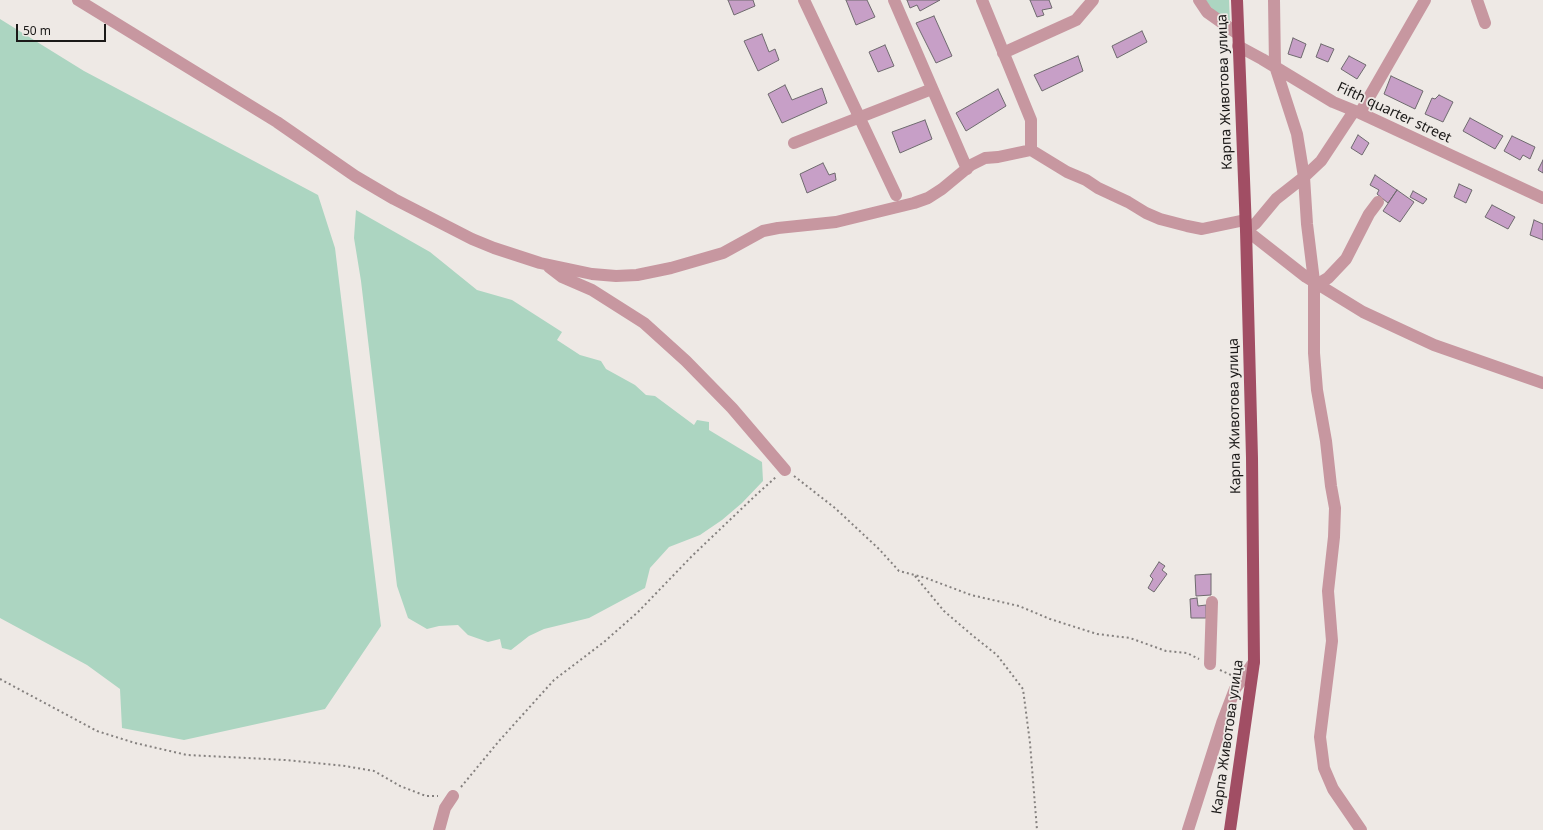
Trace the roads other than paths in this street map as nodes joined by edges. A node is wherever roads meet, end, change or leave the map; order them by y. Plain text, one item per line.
1 (78, 0) edge
2 (804, 0) edge
3 (894, 0) edge
4 (982, 0) edge
5 (1199, 0) edge
6 (1237, 0) edge
7 (1274, 0) edge
8 (1425, 0) edge
9 (1477, 0) edge
10 (1088, 2) edge
11 (1485, 23) dead end
12 (1238, 40) junction
13 (1003, 53) junction
14 (1275, 66) junction
15 (932, 89) junction
16 (1357, 112) junction
17 (860, 118) junction
18 (794, 143) dead end
19 (1031, 150) junction
20 (967, 168) junction
21 (1304, 177) junction
22 (896, 195) dead end
23 (1543, 198) edge
24 (1378, 202) dead end
25 (1246, 225) junction
26 (545, 264) junction
27 (1316, 283) junction
28 (1543, 383) edge
29 (785, 470) road end
30 (1212, 602) dead end
31 (1254, 662) junction
32 (1210, 664) road end
33 (453, 796) road end
34 (439, 830) edge
35 (1188, 830) edge
36 (1230, 830) edge
37 (1361, 830) edge

1 - 26 street
2 - 17 street
3 - 15 street
4 - 13 street
5 - 12 street, Fifth quarter street
6 - 12 main road, Карпа Животова улица
7 - 14 street
8 - 16 street
9 - 11 street
10 - 13 street
12 - 14 street, Fifth quarter street
12 - 25 main road, Карпа Животова улица
13 - 19 street
14 - 16 street, Fifth quarter street
14 - 21 street
15 - 17 street
15 - 20 street
16 - 21 street
16 - 23 street, Fifth quarter street
17 - 18 street
17 - 22 street
19 - 20 street
19 - 25 street
20 - 26 street
21 - 25 street
21 - 27 street
24 - 27 street
25 - 27 street
25 - 31 main road, Карпа Животова улица
26 - 29 street
27 - 28 street
27 - 37 street
30 - 32 street
31 - 35 street
31 - 36 main road, Карпа Животова улица
33 - 34 street

